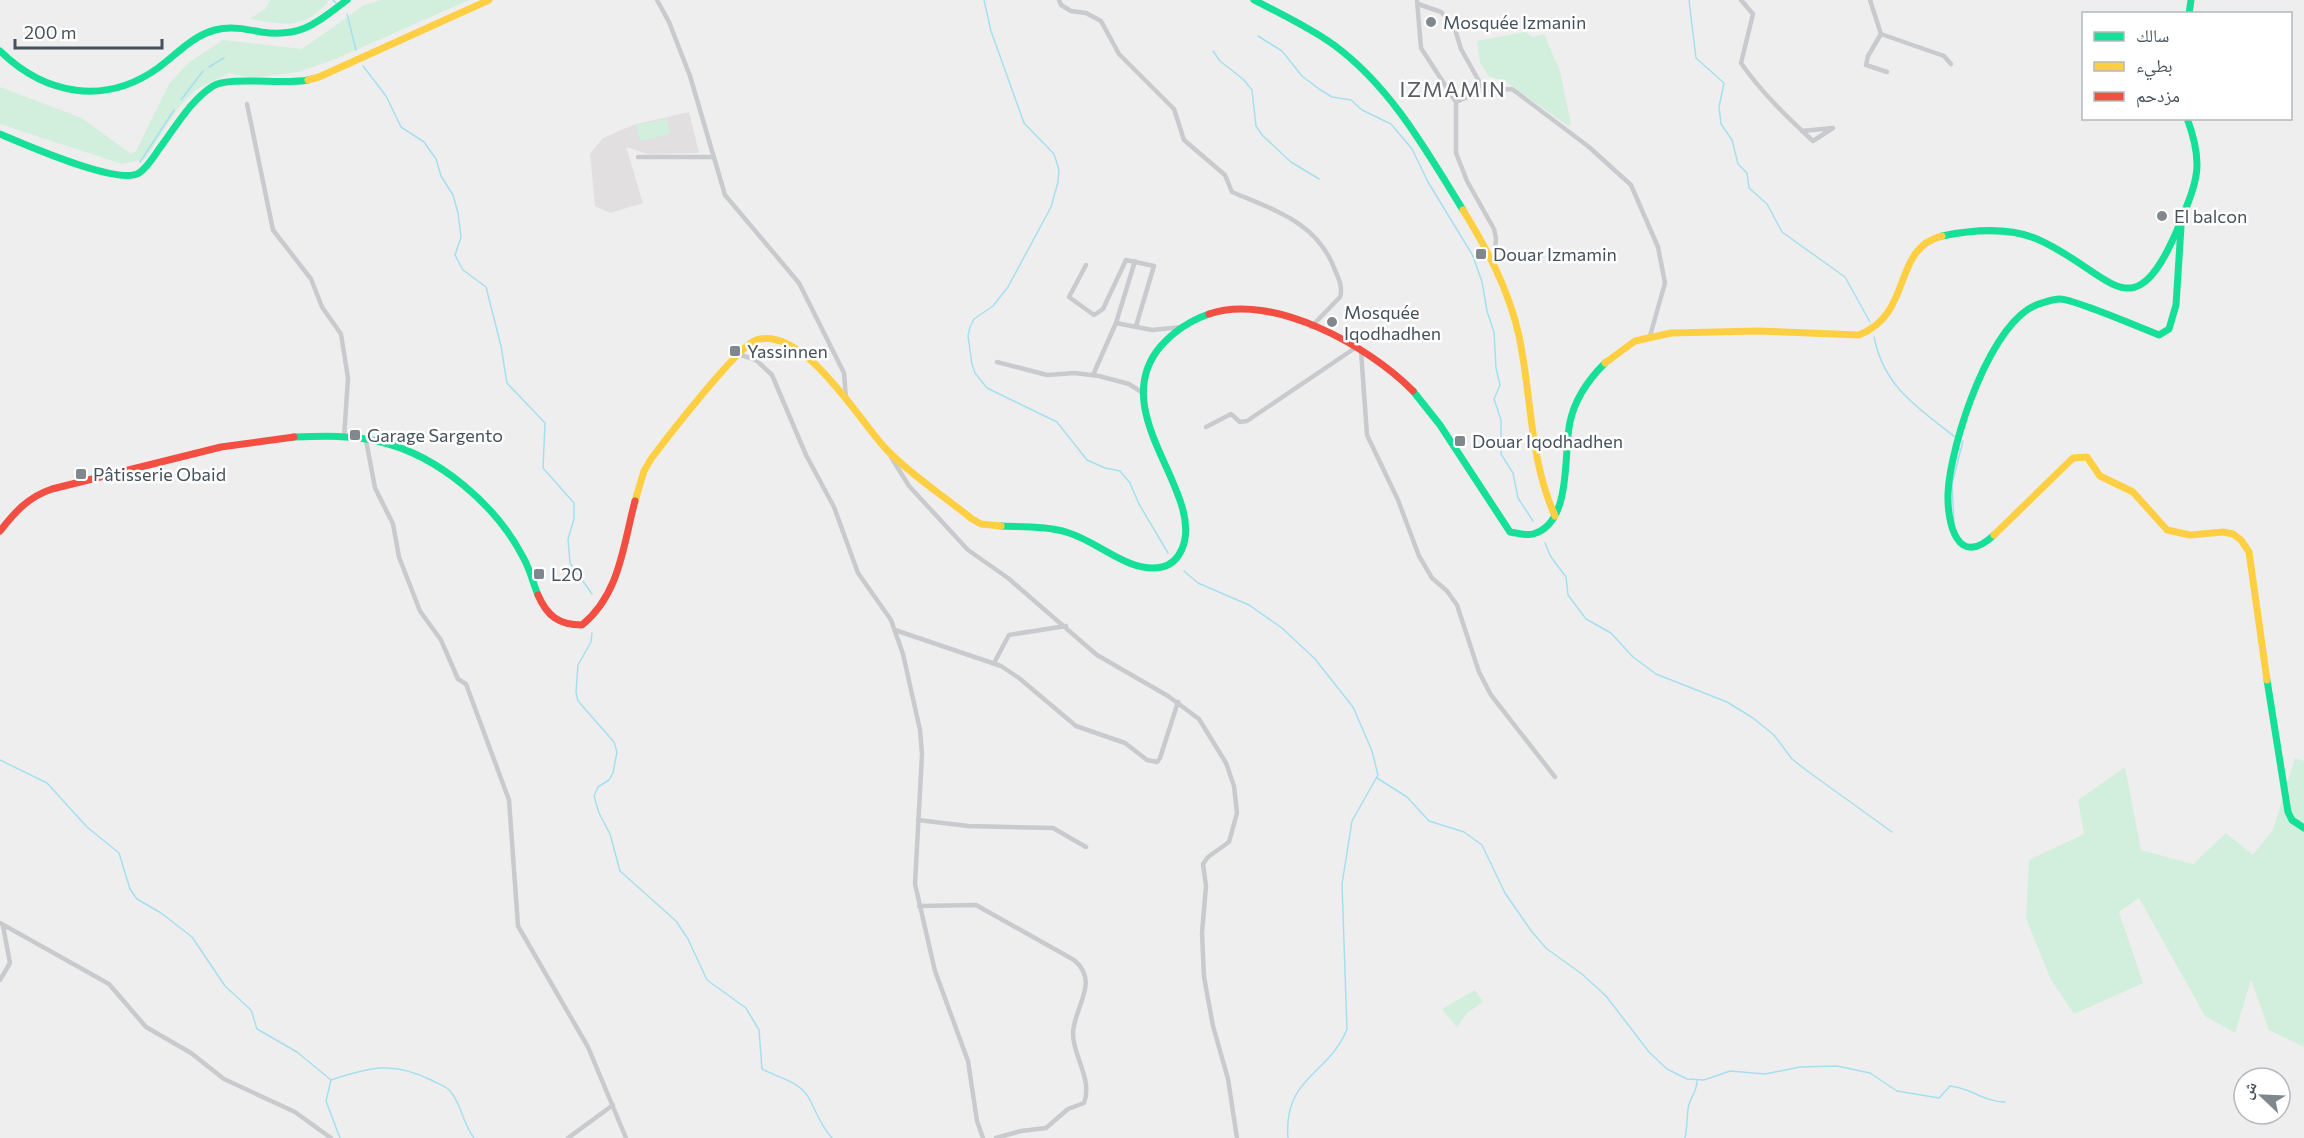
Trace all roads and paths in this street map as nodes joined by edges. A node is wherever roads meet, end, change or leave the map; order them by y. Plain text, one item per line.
1 (347, 0) edge
2 (489, 0) edge
3 (657, 0) edge
4 (1059, 0) edge
5 (1254, 0) edge
6 (1742, 0) edge
7 (1870, 0) edge
8 (1417, 2) edge
9 (1881, 34) junction
10 (0, 51) edge
11 (1951, 64) dead end
12 (1887, 72) dead end
13 (1484, 90) junction
14 (1456, 102) junction
15 (247, 104) dead end
16 (2188, 120) edge
17 (1802, 130) junction
18 (0, 134) edge
19 (638, 157) dead end
20 (712, 158) junction
21 (2182, 218) junction
22 (1135, 261) junction
23 (1494, 261) junction
24 (1086, 266) dead end
25 (1116, 323) junction
26 (1136, 326) junction
27 (1182, 327) junction
28 (1311, 327) junction
29 (1650, 336) junction
30 (749, 343) junction
31 (1358, 350) junction
32 (738, 354) junction
33 (756, 360) junction
34 (997, 362) dead end
35 (1093, 375) junction
36 (1143, 393) junction
37 (846, 401) junction
38 (1206, 427) dead end
39 (344, 438) junction
40 (366, 440) junction
41 (887, 450) junction
42 (1555, 516) junction
43 (0, 531) edge
44 (1066, 626) junction
45 (895, 630) junction
46 (994, 663) junction
47 (1178, 702) junction
48 (1555, 777) dead end
49 (918, 820) junction
50 (2304, 828) edge
51 (1086, 847) dead end
52 (919, 906) junction
53 (2, 925) edge
54 (0, 980) edge
55 (613, 1105) junction
56 (331, 1138) edge
57 (568, 1138) edge
58 (626, 1138) edge
59 (983, 1138) edge
60 (996, 1138) edge
61 (1237, 1138) edge

1 - 10 street
2 - 18 street
3 - 20 street
4 - 28 street
5 - 23 street
6 - 17 street
7 - 9 street
8 - 13 street
8 - 14 street
9 - 11 street
9 - 12 street
13 - 14 street
13 - 29 street
14 - 23 street
15 - 39 street
16 - 21 street
17 - 17 street
19 - 20 street
20 - 37 street
21 - 29 street
21 - 50 street
22 - 24 street
22 - 25 street
22 - 26 street
23 - 42 street
25 - 26 street
25 - 35 street
26 - 27 street
27 - 28 street
27 - 36 street
28 - 31 street
29 - 42 street
30 - 32 street
30 - 33 street
30 - 37 street
31 - 38 street
31 - 42 street
31 - 48 street
32 - 33 street
32 - 40 street
33 - 45 street
34 - 35 street
35 - 36 street
36 - 41 street
37 - 41 street
39 - 40 street
39 - 43 street
40 - 55 street
41 - 44 street
44 - 46 street
44 - 47 street
45 - 46 street
45 - 49 street
46 - 47 street
47 - 61 street
49 - 51 street
49 - 52 street
52 - 59 street
52 - 60 street
53 - 54 street
53 - 56 street
55 - 57 street
55 - 58 street

